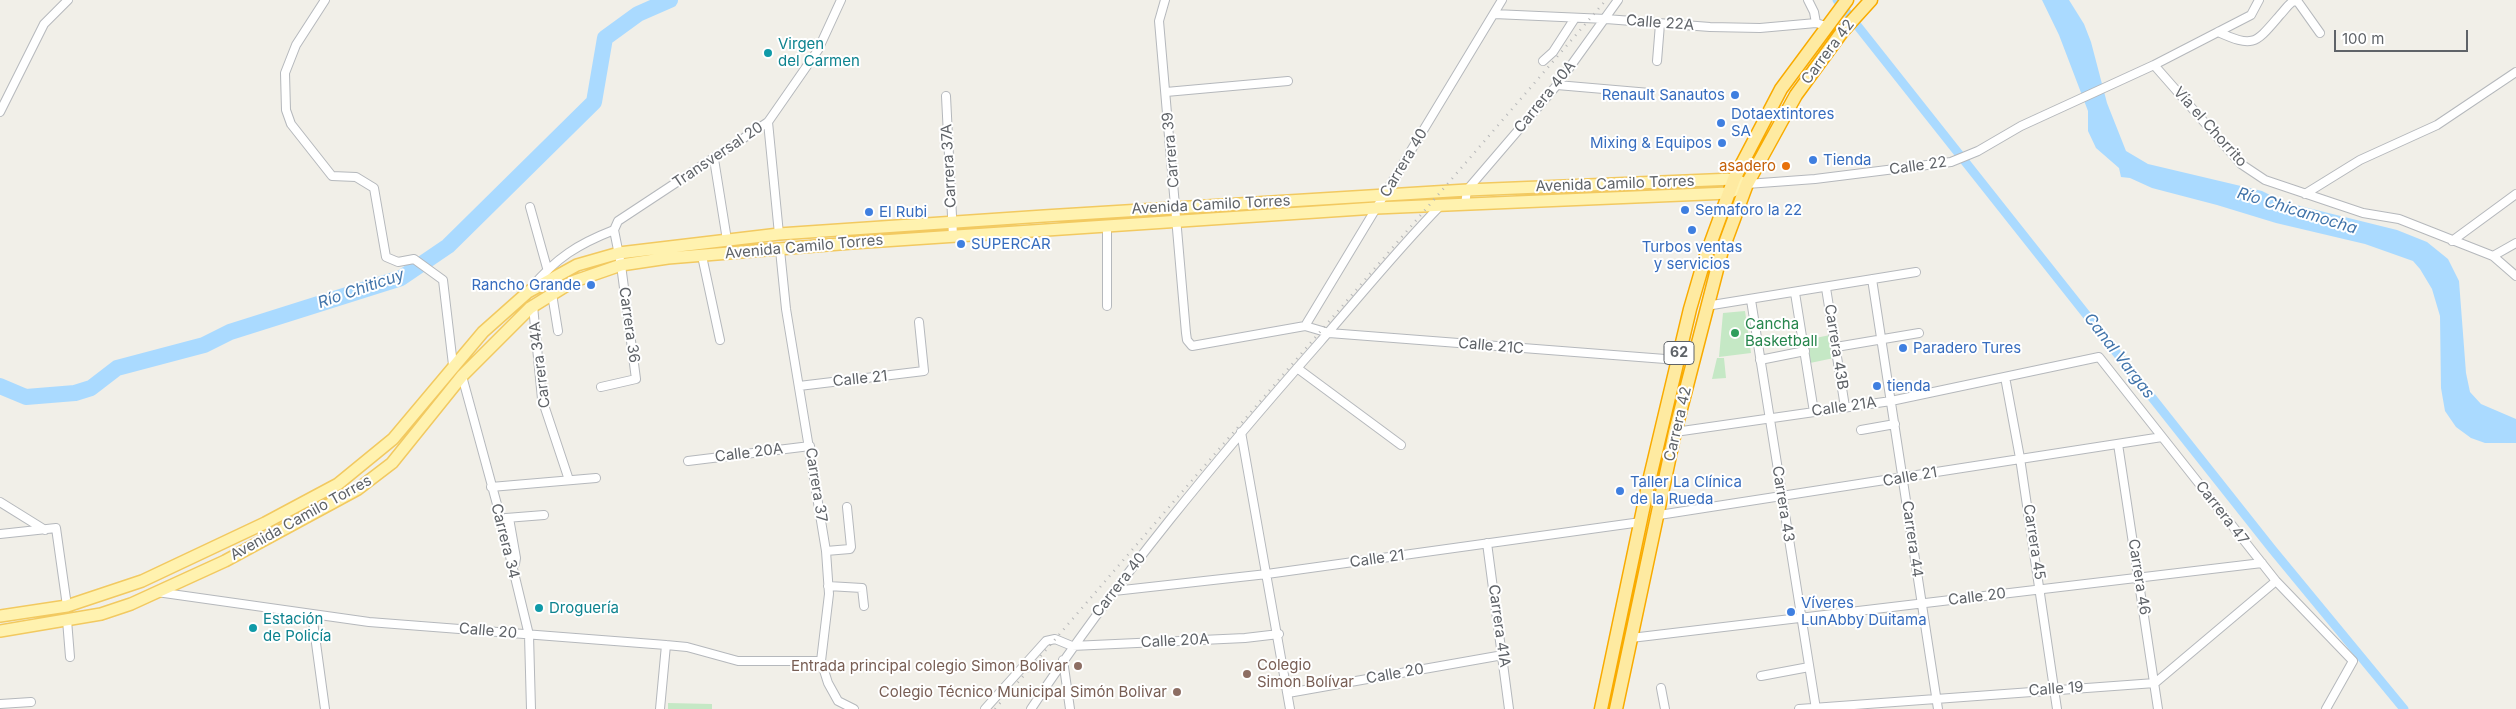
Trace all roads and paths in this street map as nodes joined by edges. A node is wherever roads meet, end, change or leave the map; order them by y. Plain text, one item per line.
1 (68, 0) edge
2 (325, 0) edge
3 (841, 0) edge
4 (1165, 0) edge
5 (1502, 0) edge
6 (1618, 0) edge
7 (1808, 0) edge
8 (1847, 0) edge
9 (1870, 0) edge
10 (2259, 0) edge
11 (1494, 14) junction
12 (1575, 18) junction
13 (1606, 19) junction
14 (1824, 22) junction
15 (1660, 24) junction
16 (2218, 32) junction
17 (2320, 33) dead end
18 (1543, 61) dead end
19 (1657, 61) dead end
20 (2154, 65) junction
21 (2516, 72) edge
22 (1288, 81) dead end
23 (1557, 85) junction
24 (1166, 92) junction
25 (1650, 93) dead end
26 (946, 96) dead end
27 (0, 112) edge
28 (768, 122) junction
29 (714, 159) junction
30 (1734, 180) junction
31 (1747, 184) junction
32 (1467, 190) junction
33 (1729, 193) junction
34 (2305, 194) junction
35 (2516, 194) edge
36 (1385, 195) junction
37 (1464, 204) junction
38 (1440, 206) junction
39 (530, 207) dead end
40 (1176, 207) junction
41 (1376, 208) junction
42 (952, 222) junction
43 (1178, 222) junction
44 (1107, 226) junction
45 (614, 230) junction
46 (779, 234) junction
47 (953, 236) junction
48 (727, 240) junction
49 (2452, 241) junction
50 (2516, 243) edge
51 (780, 250) junction
52 (619, 252) junction
53 (702, 256) junction
54 (2493, 256) junction
55 (621, 265) junction
56 (547, 268) junction
57 (1916, 272) dead end
58 (2516, 276) edge
59 (1872, 279) junction
60 (1826, 288) junction
61 (528, 292) junction
62 (1795, 293) junction
63 (552, 294) junction
64 (1751, 300) junction
65 (533, 306) junction
66 (1107, 306) dead end
67 (1706, 306) junction
68 (918, 322) dead end
69 (1305, 326) junction
70 (558, 331) dead end
71 (1329, 332) junction
72 (1919, 333) dead end
73 (1882, 338) junction
74 (720, 340) dead end
75 (1836, 347) junction
76 (1805, 351) junction
77 (2099, 357) joint
78 (1678, 360) junction
79 (1760, 360) junction
80 (453, 365) junction
81 (1297, 368) junction
82 (462, 376) junction
83 (2005, 377) junction
84 (800, 386) junction
85 (601, 387) dead end
86 (1891, 401) junction
87 (1845, 407) junction
88 (1814, 412) junction
89 (1770, 418) junction
90 (1895, 424) junction
91 (1861, 430) dead end
92 (1241, 432) junction
93 (1675, 432) junction
94 (2162, 437) junction
95 (2118, 444) junction
96 (1401, 445) dead end
97 (810, 446) junction
98 (2020, 458) junction
99 (688, 461) dead end
100 (596, 478) dead end
101 (1904, 478) junction
102 (569, 480) junction
103 (491, 487) junction
104 (1782, 497) junction
105 (0, 502) edge
106 (847, 507) dead end
107 (544, 515) dead end
108 (1659, 515) junction
109 (505, 518) junction
110 (1641, 522) junction
111 (45, 530) junction
112 (0, 534) edge
113 (1487, 543) junction
114 (826, 551) junction
115 (2262, 563) junction
116 (1268, 574) junction
117 (2139, 578) junction
118 (2276, 581) junction
119 (828, 586) junction
120 (2041, 589) junction
121 (1114, 591) junction
122 (155, 592) junction
123 (1921, 604) junction
124 (67, 606) junction
125 (864, 606) dead end
126 (312, 614) junction
127 (0, 616) edge
128 (1801, 619) junction
129 (67, 620) junction
130 (0, 631) edge
131 (1279, 634) junction
132 (529, 635) junction
133 (1631, 638) junction
134 (666, 645) junction
135 (1072, 646) junction
136 (1503, 655) junction
137 (70, 657) dead end
138 (1063, 660) junction
139 (821, 661) junction
140 (1809, 667) junction
141 (1761, 676) dead end
142 (2155, 683) junction
143 (1661, 688) dead end
144 (2055, 689) junction
145 (1288, 693) junction
146 (1937, 698) junction
147 (31, 702) dead end
148 (0, 704) edge
149 (1816, 708) edge
150 (325, 709) edge
151 (531, 709) edge
152 (660, 709) edge
153 (854, 709) edge
154 (986, 709) edge
155 (1031, 709) edge
156 (1070, 709) edge
157 (1290, 709) edge
158 (1509, 709) edge
159 (1601, 709) edge
160 (1616, 709) edge
161 (1665, 709) edge
162 (1799, 709) edge
163 (1938, 709) edge
164 (2058, 709) edge
165 (2158, 709) edge
166 (2326, 709) edge

1 - 27 street
2 - 80 street
3 - 28 street, Transversal 20
4 - 24 street, Carrera 39
5 - 11 street, Carrera 40
6 - 13 street, Carrera 40A
7 - 14 street
8 - 14 highway, Carrera 42 / 62
9 - 31 highway, Carrera 42 / 62
10 - 16 street
11 - 12 street, Calle 22A
11 - 36 street, Carrera 40
12 - 13 street, Calle 22A
12 - 18 street
13 - 15 street, Calle 22A
13 - 23 street, Carrera 40A
14 - 15 street, Calle 22A
14 - 30 highway, Carrera 42 / 62
15 - 19 street
16 - 17 street
16 - 20 street
20 - 31 street, Calle 22
20 - 34 street, Vía el Chorrito
21 - 34 street
22 - 24 street
23 - 25 street
23 - 32 street, Carrera 40A
24 - 40 street, Carrera 39
26 - 42 street, Carrera 37A
28 - 29 street, Transversal 20
28 - 46 street
29 - 45 street, Transversal 20
29 - 48 street
30 - 31 main road, Avenida Camilo Torres
30 - 32 main road, Avenida Camilo Torres
30 - 33 highway, Carrera 42 / 62
31 - 33 main road, Avenida Camilo Torres
31 - 67 highway, Carrera 42 / 62
32 - 36 main road, Avenida Camilo Torres
32 - 37 street
33 - 37 main road, Avenida Camilo Torres
33 - 78 highway, Carrera 42 / 62
34 - 49 street, Vía el Chorrito
35 - 49 street
36 - 40 main road, Avenida Camilo Torres
36 - 41 street, Carrera 40
37 - 38 main road, Avenida Camilo Torres
38 - 41 main road, Avenida Camilo Torres
38 - 71 street, Carrera 40
39 - 56 street
40 - 42 main road, Avenida Camilo Torres
40 - 43 street, Carrera 39
41 - 43 main road, Avenida Camilo Torres
41 - 69 street, Carrera 40
42 - 46 main road, Avenida Camilo Torres
42 - 47 street, Carrera 37A
43 - 44 main road, Avenida Camilo Torres
43 - 69 street, Carrera 39
44 - 47 main road, Avenida Camilo Torres
44 - 66 street
45 - 52 street
45 - 56 street, Transversal 20
46 - 48 main road, Avenida Camilo Torres
47 - 51 main road, Avenida Camilo Torres
48 - 52 main road, Avenida Camilo Torres
49 - 54 street, Vía el Chorrito
50 - 54 street
51 - 53 main road, Avenida Camilo Torres
51 - 84 street, Carrera 37
52 - 55 street
52 - 61 main road, Avenida Camilo Torres
53 - 55 main road, Avenida Camilo Torres
53 - 74 street
54 - 58 street, Vía el Chorrito
55 - 63 main road, Avenida Camilo Torres
55 - 85 street, Carrera 36
56 - 61 street, Transversal 20
57 - 59 street
59 - 60 street
59 - 73 street, Carrera 44
60 - 62 street
60 - 75 street, Carrera 43B
61 - 80 main road, Avenida Camilo Torres
62 - 64 street
62 - 76 street
63 - 65 main road, Avenida Camilo Torres
63 - 70 street
64 - 67 street
64 - 79 street, Carrera 43
65 - 82 main road, Avenida Camilo Torres
65 - 102 street, Carrera 34A
67 - 93 highway, Carrera 42 / 62
68 - 84 street, Calle 21
69 - 71 street, Calle 21C
71 - 78 street, Calle 21C
71 - 81 street, Carrera 40
72 - 73 street
73 - 75 street
73 - 86 street, Carrera 44
75 - 87 street, Carrera 43B
76 - 79 street
76 - 88 street
77 - 83 street, Calle 21A
77 - 94 street, Carrera 47
78 - 110 highway, Carrera 42 / 62
79 - 89 street, Carrera 43
80 - 124 main road, Avenida Camilo Torres
81 - 92 street, Carrera 40
81 - 96 street
82 - 103 street, Carrera 34
82 - 122 main road, Avenida Camilo Torres
83 - 86 street, Calle 21A
83 - 98 street, Carrera 45
84 - 97 street, Carrera 37
86 - 87 street, Calle 21A
86 - 90 street, Carrera 44
87 - 88 street, Calle 21A
88 - 89 street, Calle 21A
89 - 93 street, Calle 21A
89 - 104 street, Carrera 43
90 - 91 street
90 - 101 street, Carrera 44
92 - 116 street
92 - 121 street, Carrera 40
93 - 108 highway, Carrera 42 / 62
94 - 95 street, Calle 21
94 - 115 street, Carrera 47
95 - 98 street, Calle 21
95 - 117 street, Carrera 46
97 - 99 street, Calle 20A
97 - 114 street, Carrera 37
98 - 101 street, Calle 21
98 - 120 street, Carrera 45
100 - 102 street
101 - 104 street, Calle 21
101 - 123 street, Carrera 44
102 - 103 street
103 - 109 street, Carrera 34
104 - 108 street, Calle 21
104 - 128 street, Carrera 43
105 - 111 street
106 - 114 street
107 - 109 street
108 - 133 highway, Carrera 42 / 62
109 - 132 street, Carrera 34
110 - 113 street, Calle 21
110 - 159 highway, Carrera 42 / 62
111 - 112 street
111 - 124 street
113 - 116 street, Calle 21
113 - 136 street, Carrera 41A
114 - 119 street, Carrera 37
115 - 117 street, Calle 20
115 - 118 street, Carrera 47
116 - 121 street, Calle 21
116 - 131 street
117 - 120 street, Calle 20
117 - 142 street, Carrera 46
118 - 142 street
118 - 166 street, Carrera 47
119 - 125 street
119 - 139 street, Carrera 37
120 - 123 street, Calle 20
120 - 144 street, Carrera 45
121 - 135 street, Carrera 40
122 - 126 street, Calle 20
122 - 129 main road, Avenida Camilo Torres
123 - 128 street, Calle 20
123 - 146 street, Carrera 44
124 - 127 main road, Avenida Camilo Torres
126 - 132 street, Calle 20
126 - 150 street
128 - 133 street, Calle 20
128 - 140 street, Carrera 43
129 - 130 main road, Avenida Camilo Torres
129 - 137 street
131 - 135 street, Calle 20A
131 - 145 street
132 - 134 street, Calle 20
132 - 151 street, Carrera 34
133 - 160 highway, Carrera 42 / 62
134 - 139 street, Calle 20
134 - 152 street
135 - 138 street, Carrera 40
135 - 154 street
136 - 145 street, Calle 20
136 - 158 street, Carrera 41A
138 - 155 street, Carrera 40
138 - 156 street
139 - 153 street, Carrera 37
140 - 141 street
140 - 149 street, Carrera 43
142 - 144 street, Calle 19
142 - 165 street, Carrera 46
143 - 161 street
144 - 146 street, Calle 19
144 - 164 street, Carrera 45
145 - 157 street
146 - 149 street, Calle 19
146 - 163 street, Carrera 44
147 - 148 street
149 - 162 street, Calle 19

